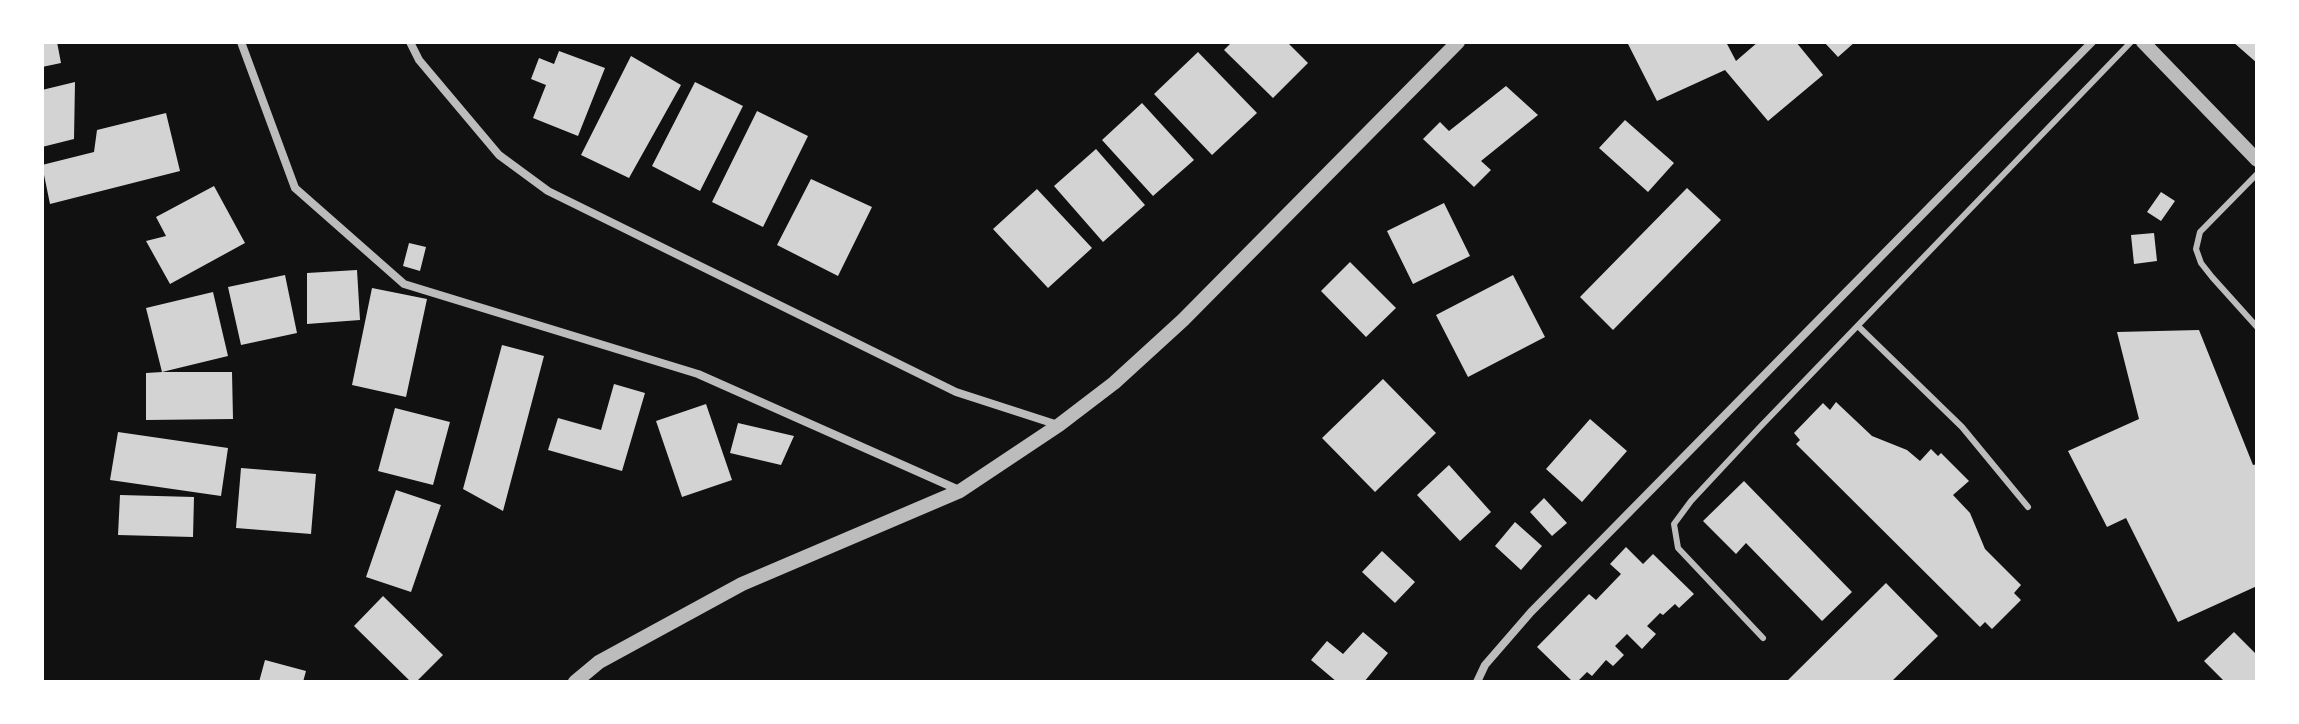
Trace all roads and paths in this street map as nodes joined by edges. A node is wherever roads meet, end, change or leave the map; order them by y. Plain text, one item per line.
1 (241, 42) edge
2 (410, 42) edge
3 (1458, 42) edge
4 (2092, 42) edge
5 (2131, 42) edge
6 (2143, 42) edge
7 (2257, 160) edge
8 (2257, 174) edge
9 (1859, 327) junction
10 (2257, 327) edge
11 (1059, 425) junction
12 (960, 491) junction
13 (2028, 507) dead end
14 (1763, 638) dead end
15 (575, 682) edge
16 (1477, 682) edge

1 - 12 street
2 - 11 street
3 - 11 street
4 - 16 street
5 - 9 lane
6 - 7 street
8 - 10 lane
9 - 13 lane
9 - 14 lane
11 - 12 street
12 - 15 street

